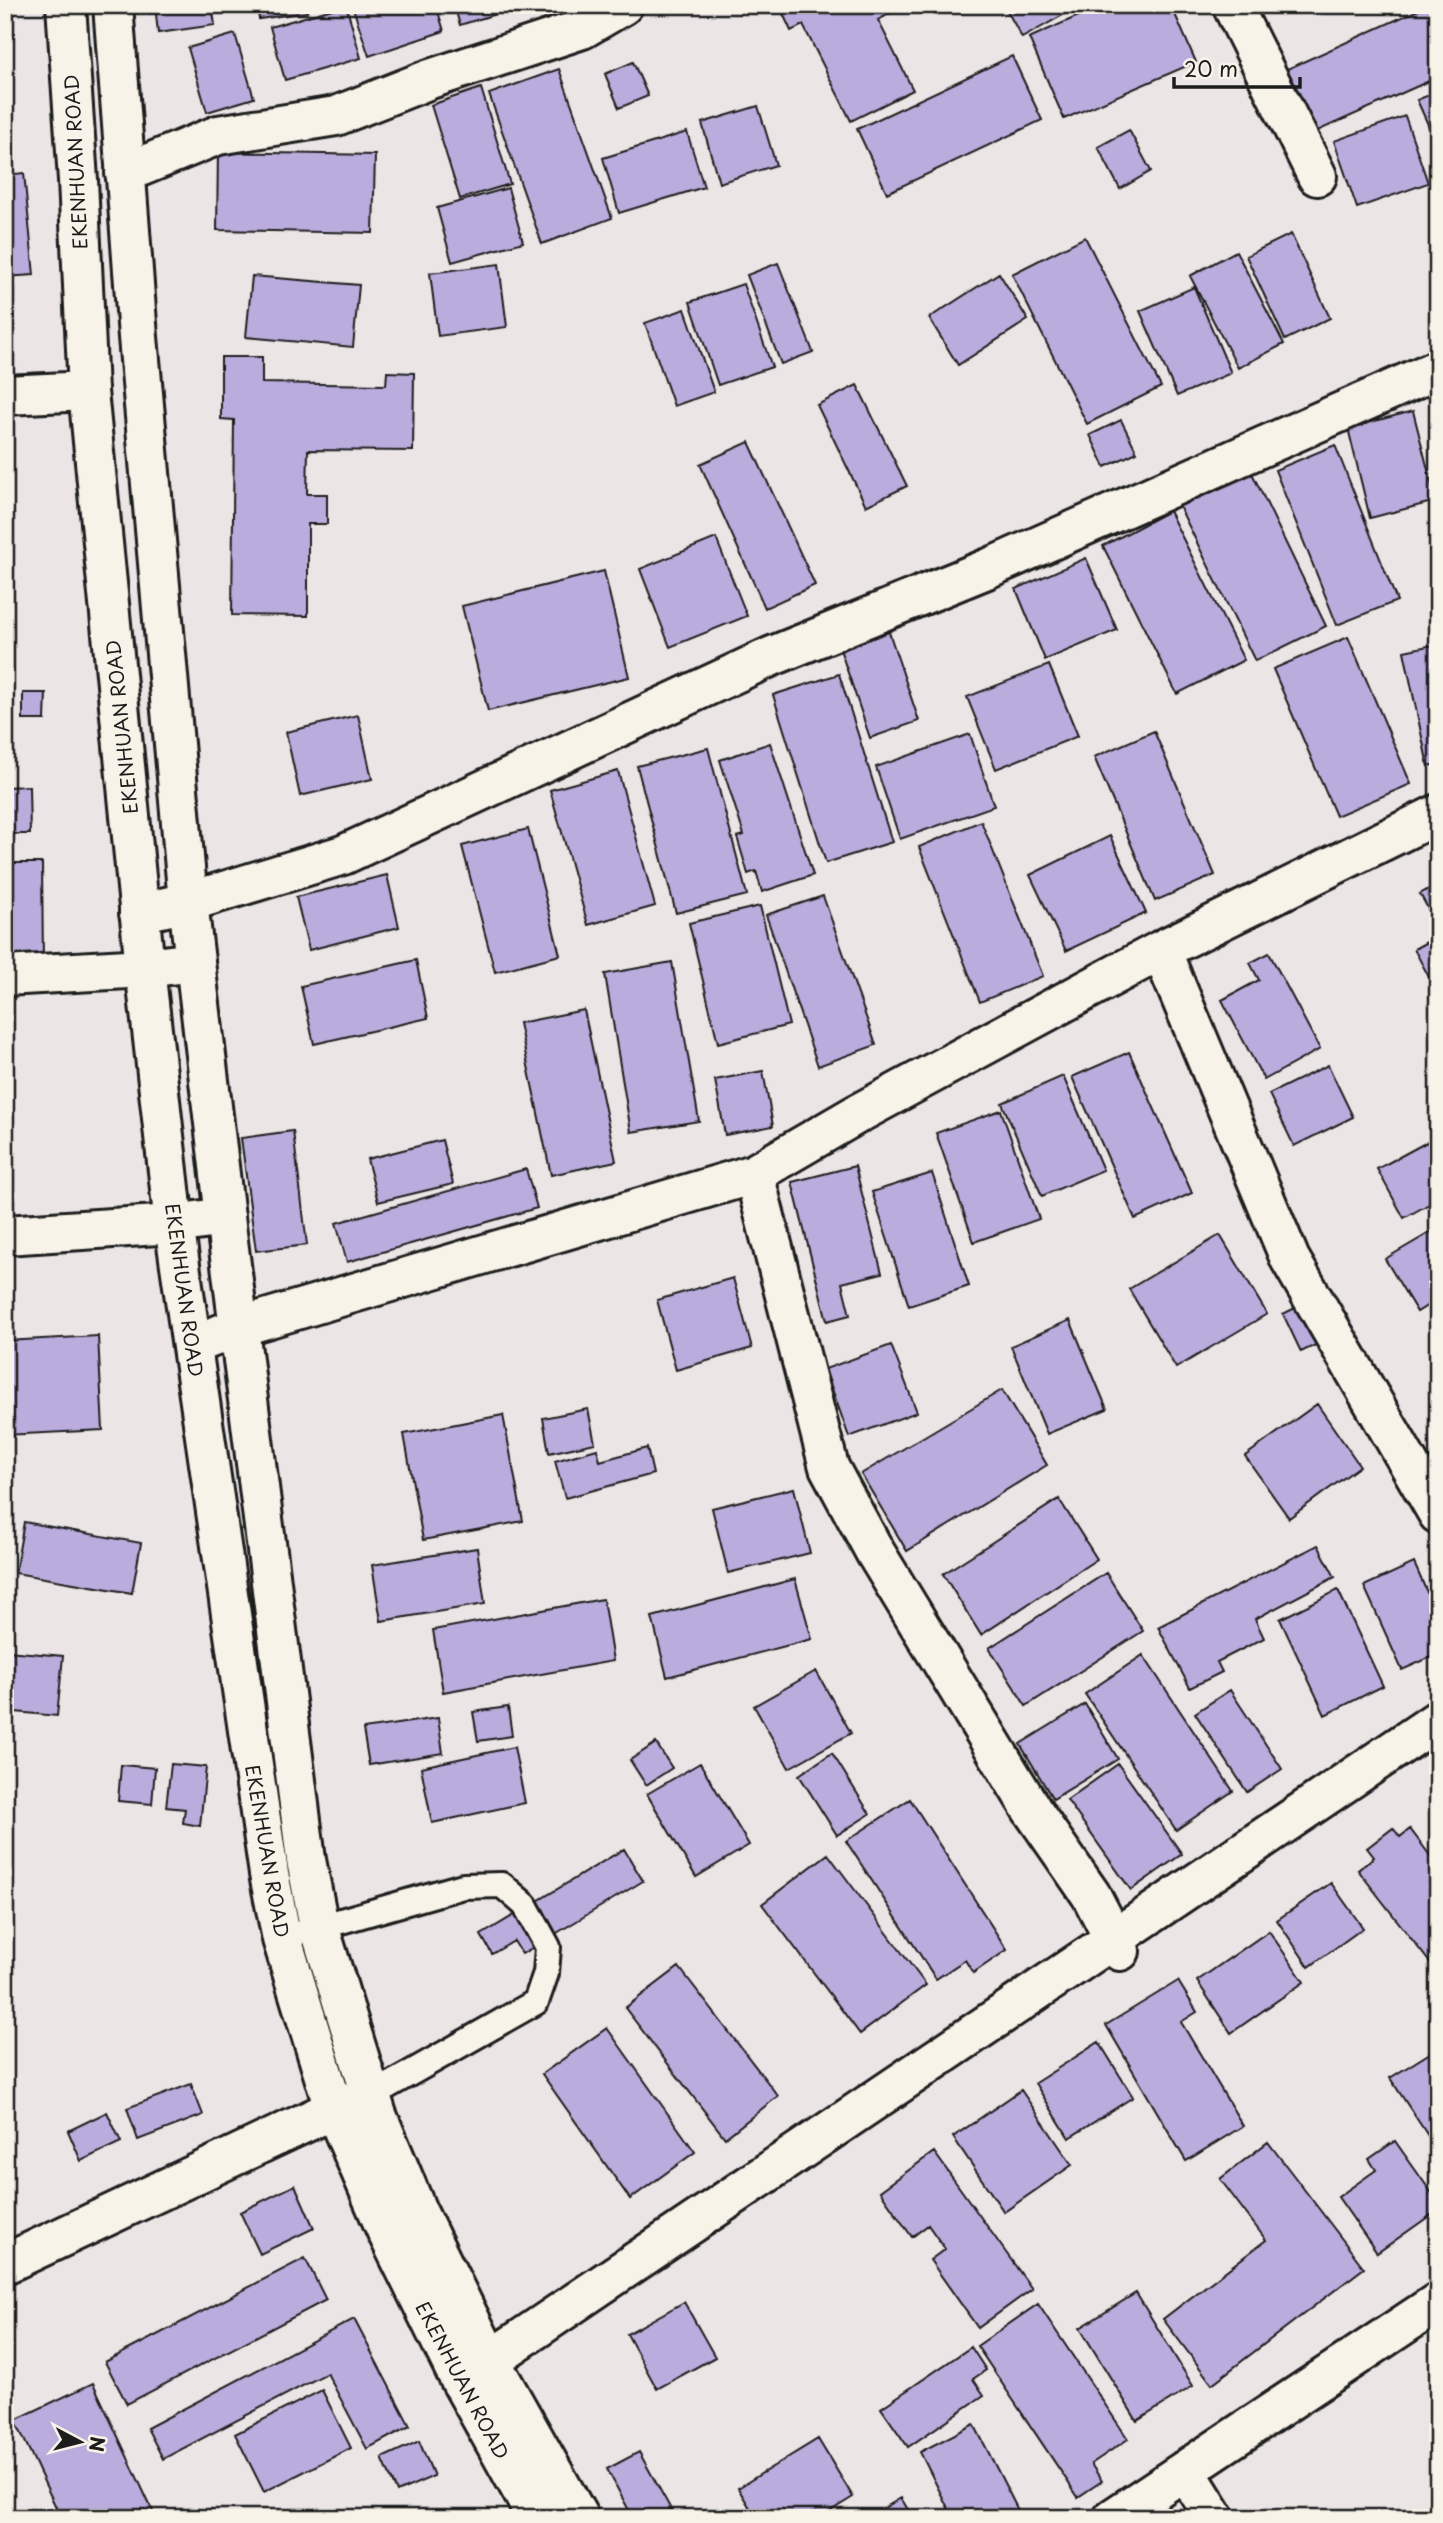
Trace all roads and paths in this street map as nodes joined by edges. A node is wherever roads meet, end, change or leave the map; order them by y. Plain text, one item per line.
1 (66, 5) edge
2 (113, 5) edge
3 (622, 5) edge
4 (1232, 5) edge
5 (125, 173) junction
6 (1317, 176) dead end
7 (1438, 369) edge
8 (88, 391) junction
9 (5, 395) edge
10 (1438, 814) edge
11 (188, 902) junction
12 (139, 913) junction
13 (1161, 950) junction
14 (195, 962) junction
15 (145, 968) junction
16 (5, 976) edge
17 (754, 1174) junction
18 (225, 1217) junction
19 (174, 1224) junction
20 (5, 1235) edge
21 (239, 1327) junction
22 (192, 1345) junction
23 (1438, 1514) edge
24 (1438, 1720) edge
25 (319, 1926) junction
26 (282, 1939) junction
27 (1120, 1951) dead end
28 (370, 2096) junction
29 (334, 2109) junction
30 (5, 2264) edge
31 (1438, 2302) edge
32 (490, 2360) junction
33 (1185, 2470) junction
34 (537, 2518) edge
35 (579, 2518) edge
36 (1113, 2518) edge
37 (1214, 2518) edge

1 - 8 street, EKENHUAN ROAD
2 - 5 street, EKENHUAN ROAD
3 - 5 street
4 - 6 street
5 - 11 street, EKENHUAN ROAD
7 - 11 street
8 - 9 street
8 - 12 street, EKENHUAN ROAD
10 - 13 street
11 - 12 street
11 - 14 street, EKENHUAN ROAD
12 - 15 street, EKENHUAN ROAD
13 - 17 street
13 - 23 street
14 - 15 street
14 - 18 street, EKENHUAN ROAD
15 - 16 street
15 - 19 street, EKENHUAN ROAD
17 - 21 street
17 - 27 street
18 - 19 street
18 - 21 street, EKENHUAN ROAD
19 - 20 street
19 - 22 street, EKENHUAN ROAD
21 - 22 street
21 - 25 street, EKENHUAN ROAD
22 - 26 street, EKENHUAN ROAD
24 - 32 street
25 - 26 lane
25 - 28 street, EKENHUAN ROAD
25 - 28 lane
26 - 29 street, EKENHUAN ROAD
28 - 29 street
28 - 32 street, EKENHUAN ROAD
29 - 30 street
29 - 34 street, EKENHUAN ROAD
31 - 33 street
32 - 35 street, EKENHUAN ROAD
33 - 36 street
33 - 37 street

